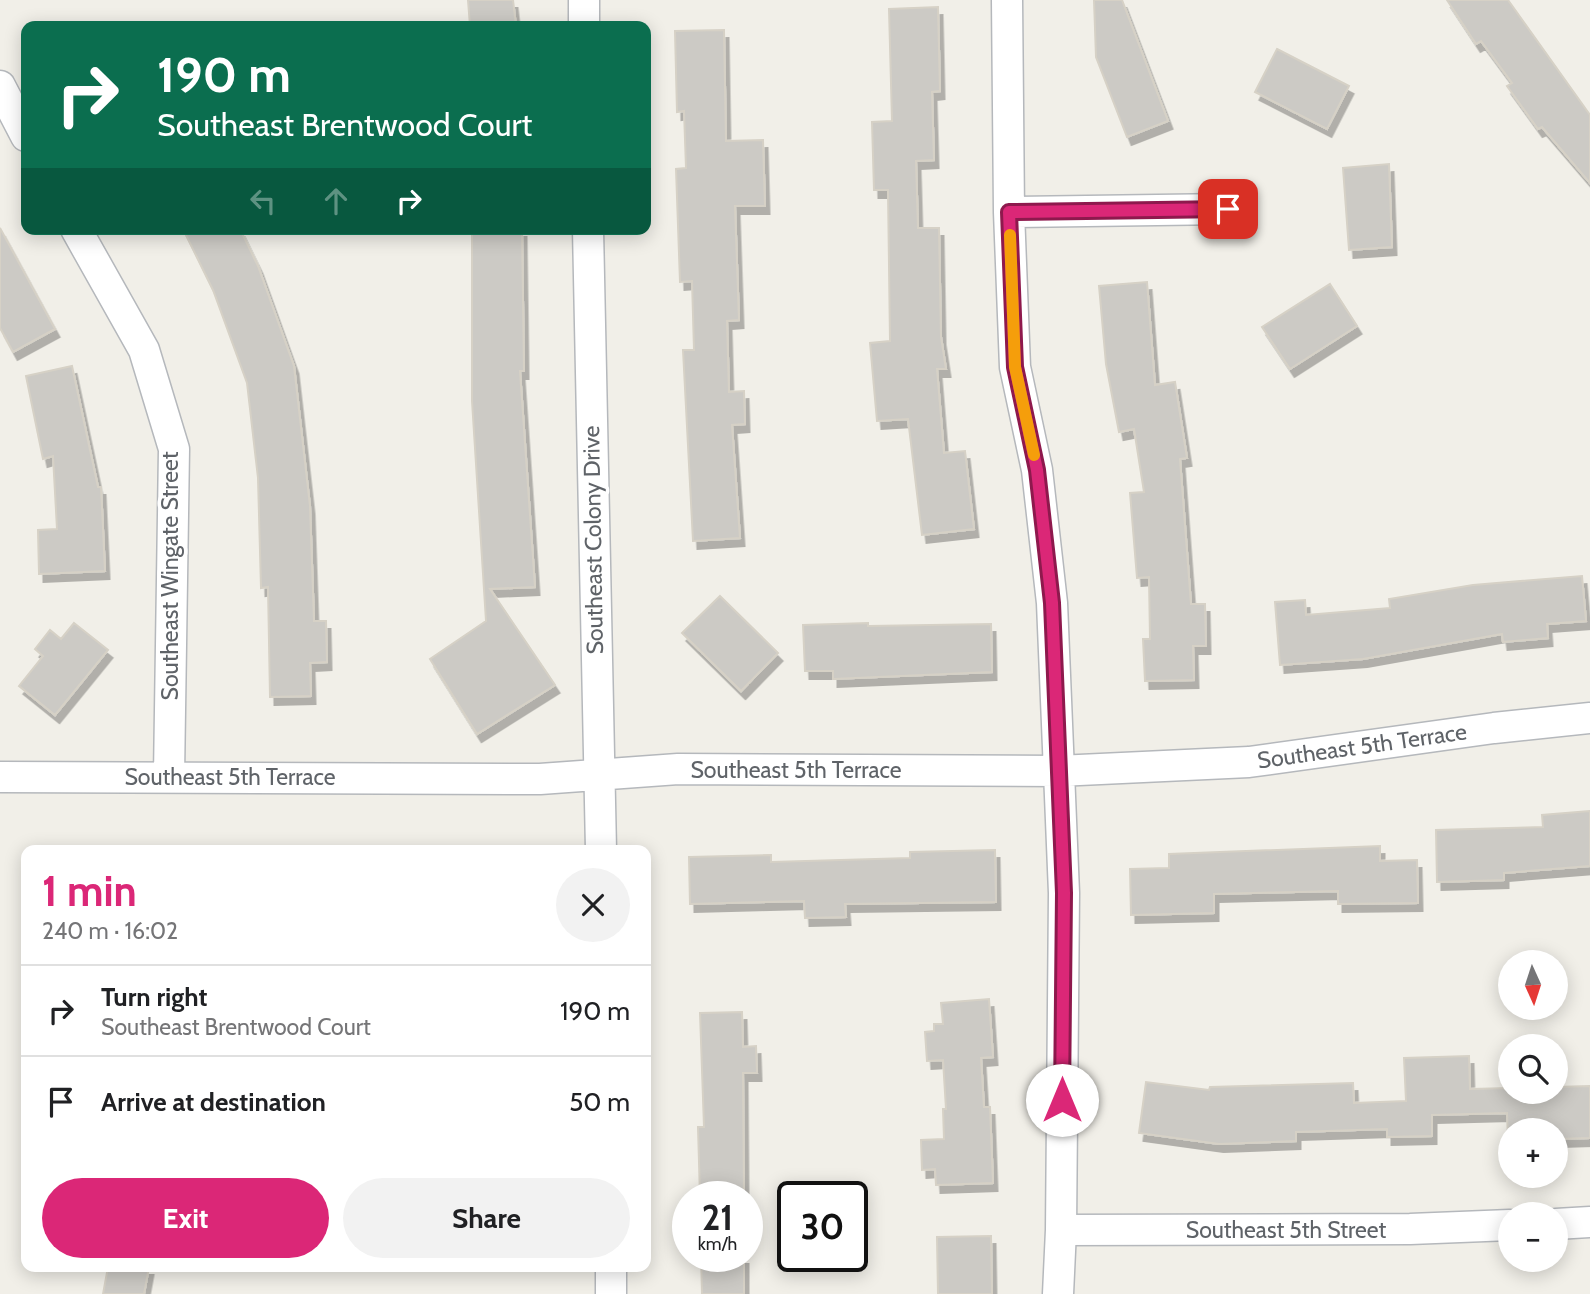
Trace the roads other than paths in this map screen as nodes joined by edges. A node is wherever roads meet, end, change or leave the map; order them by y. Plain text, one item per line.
1 (584, 0) edge
2 (1007, 0) edge
3 (584, 21) edge
4 (0, 86) edge
5 (21, 126) edge
6 (1228, 209) dead end
7 (1009, 212) junction
8 (79, 235) edge
9 (588, 235) edge
10 (1590, 718) edge
11 (1058, 771) junction
12 (597, 774) junction
13 (169, 776) junction
14 (0, 777) edge
15 (601, 845) edge
16 (1590, 1222) edge
17 (1568, 1223) edge
18 (1498, 1225) edge
19 (1061, 1230) junction
20 (611, 1272) edge
21 (611, 1294) edge
22 (1058, 1294) edge

1 - 3 street
2 - 7 street
4 - 5 street
6 - 7 street
7 - 11 street
8 - 13 street, Southeast Wingate Street
9 - 12 street, Southeast Colony Drive
10 - 11 street, Southeast 5th Terrace
11 - 12 street, Southeast 5th Terrace
11 - 19 street
12 - 13 street, Southeast 5th Terrace
12 - 15 street, Southeast Colony Drive
13 - 14 street, Southeast 5th Terrace
16 - 17 street
18 - 19 street, Southeast 5th Street
19 - 22 street
20 - 21 street

